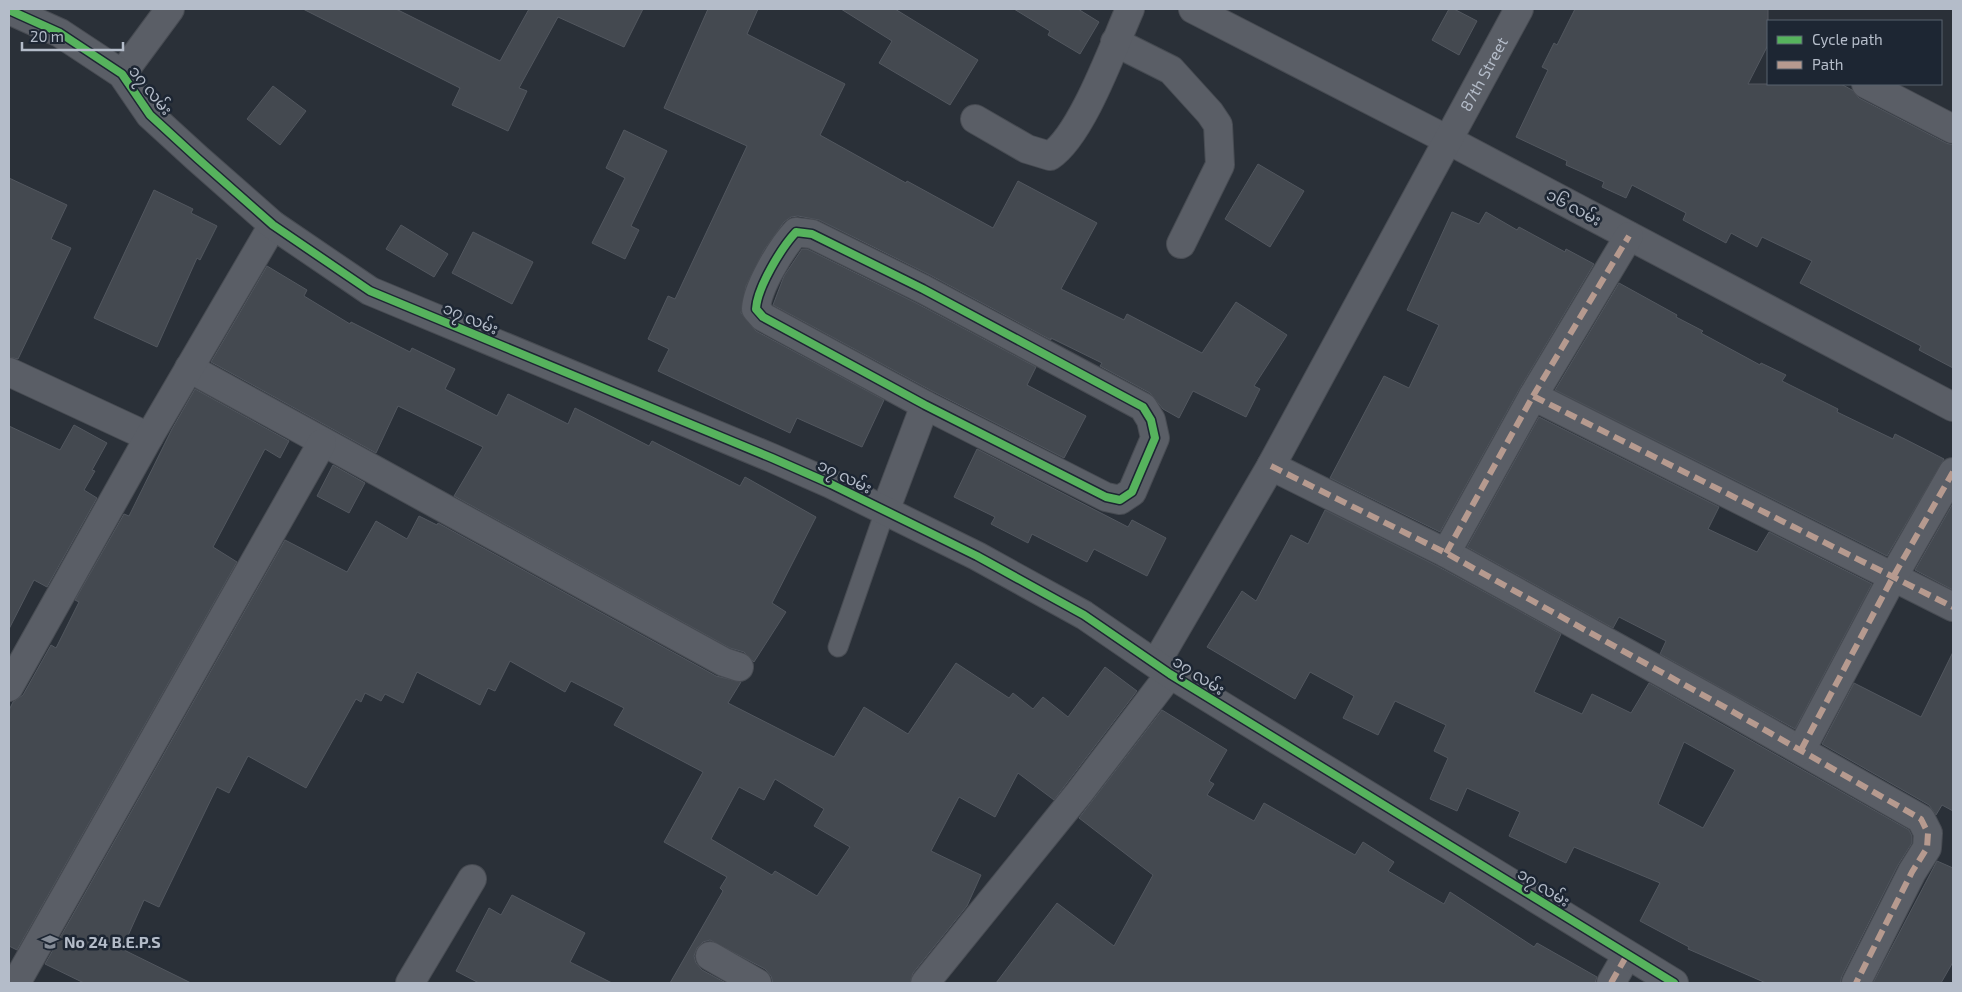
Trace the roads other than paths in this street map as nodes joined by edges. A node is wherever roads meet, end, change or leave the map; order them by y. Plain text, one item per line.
1 (170, 9) edge
2 (1130, 9) edge
3 (1193, 9) edge
4 (1519, 9) edge
5 (9, 10) edge
6 (1115, 42) junction
7 (122, 74) junction
8 (1868, 85) edge
9 (975, 119) dead end
10 (1953, 129) edge
11 (1448, 140) junction
12 (273, 225) junction
13 (1629, 236) junction
14 (1181, 244) dead end
15 (189, 368) junction
16 (9, 372) edge
17 (1534, 396) junction
18 (925, 405) junction
19 (1953, 407) edge
20 (149, 437) junction
21 (322, 443) junction
22 (1271, 466) junction
23 (1953, 472) edge
24 (886, 511) junction
25 (1446, 553) junction
26 (1893, 577) junction
27 (1953, 607) edge
28 (838, 647) dead end
29 (15, 660) edge
30 (739, 666) dead end
31 (1163, 668) junction
32 (9, 687) edge
33 (1801, 750) junction
34 (472, 879) dead end
35 (1626, 955) junction
36 (710, 956) dead end
37 (16, 983) edge
38 (410, 983) edge
39 (757, 983) edge
40 (925, 983) edge
41 (1611, 983) edge
42 (1674, 983) edge
43 (1856, 983) edge

1 - 7 street
2 - 6 street
3 - 11 street, ၁၆ လမ်း
4 - 11 street, 87th Street
5 - 7 street, ၁၇ လမ်း
6 - 9 street
6 - 14 street
7 - 12 street, ၁၇ လမ်း
8 - 10 street
11 - 13 street, ၁၆ လမ်း
11 - 22 street, 87th Street
12 - 15 street
12 - 24 street, ၁၇ လမ်း
13 - 17 street
13 - 19 street, ၁၆ လမ်း
15 - 20 street
15 - 21 street
16 - 20 street
17 - 25 street
17 - 26 street
18 - 18 street
18 - 24 street
20 - 29 street
21 - 30 street
21 - 37 street
22 - 25 street
22 - 31 street, 87th Street
23 - 26 street
24 - 28 lane
24 - 31 street, ၁၇ လမ်း
25 - 33 street
26 - 27 street
26 - 33 street
29 - 32 street
31 - 35 street, ၁၇ လမ်း
31 - 40 street, 87th Street
33 - 43 street
34 - 38 street
35 - 41 street
35 - 42 street, ၁၇ လမ်း
36 - 39 street

